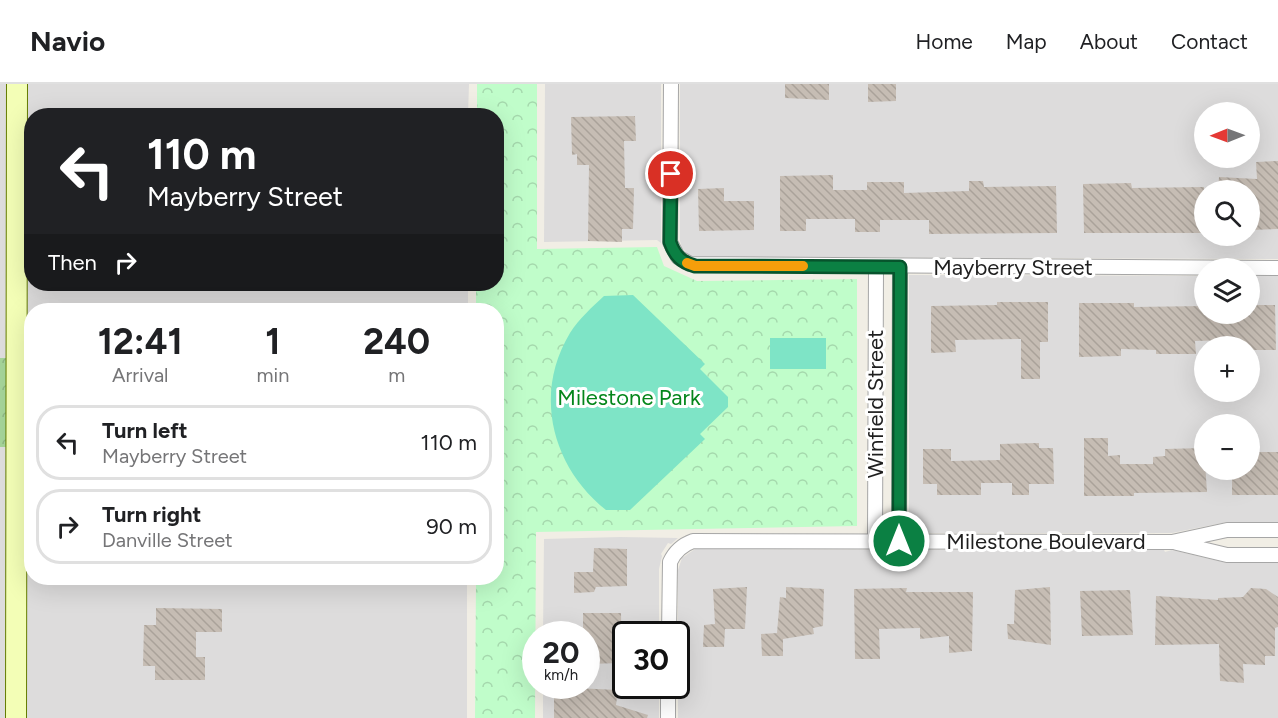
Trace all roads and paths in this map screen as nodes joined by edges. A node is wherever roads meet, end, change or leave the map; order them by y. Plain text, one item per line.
1 (17, 84) edge
2 (671, 84) edge
3 (876, 267) junction
4 (900, 267) junction
5 (1278, 268) edge
6 (1278, 530) edge
7 (874, 541) junction
8 (899, 541) junction
9 (1172, 542) junction
10 (1278, 555) edge
11 (669, 621) edge
12 (668, 699) edge
13 (15, 718) edge
14 (668, 718) edge

1 - 13 street
2 - 3 street, Mayberry Street
3 - 4 street, Mayberry Street
3 - 7 street, Winfield Street
4 - 5 street, Mayberry Street
4 - 8 street, Winfield Street
6 - 9 street, Milestone Boulevard
7 - 8 street, Milestone Boulevard
7 - 11 street, Milestone Boulevard
8 - 9 street, Milestone Boulevard
9 - 10 street, Milestone Boulevard
12 - 14 street

